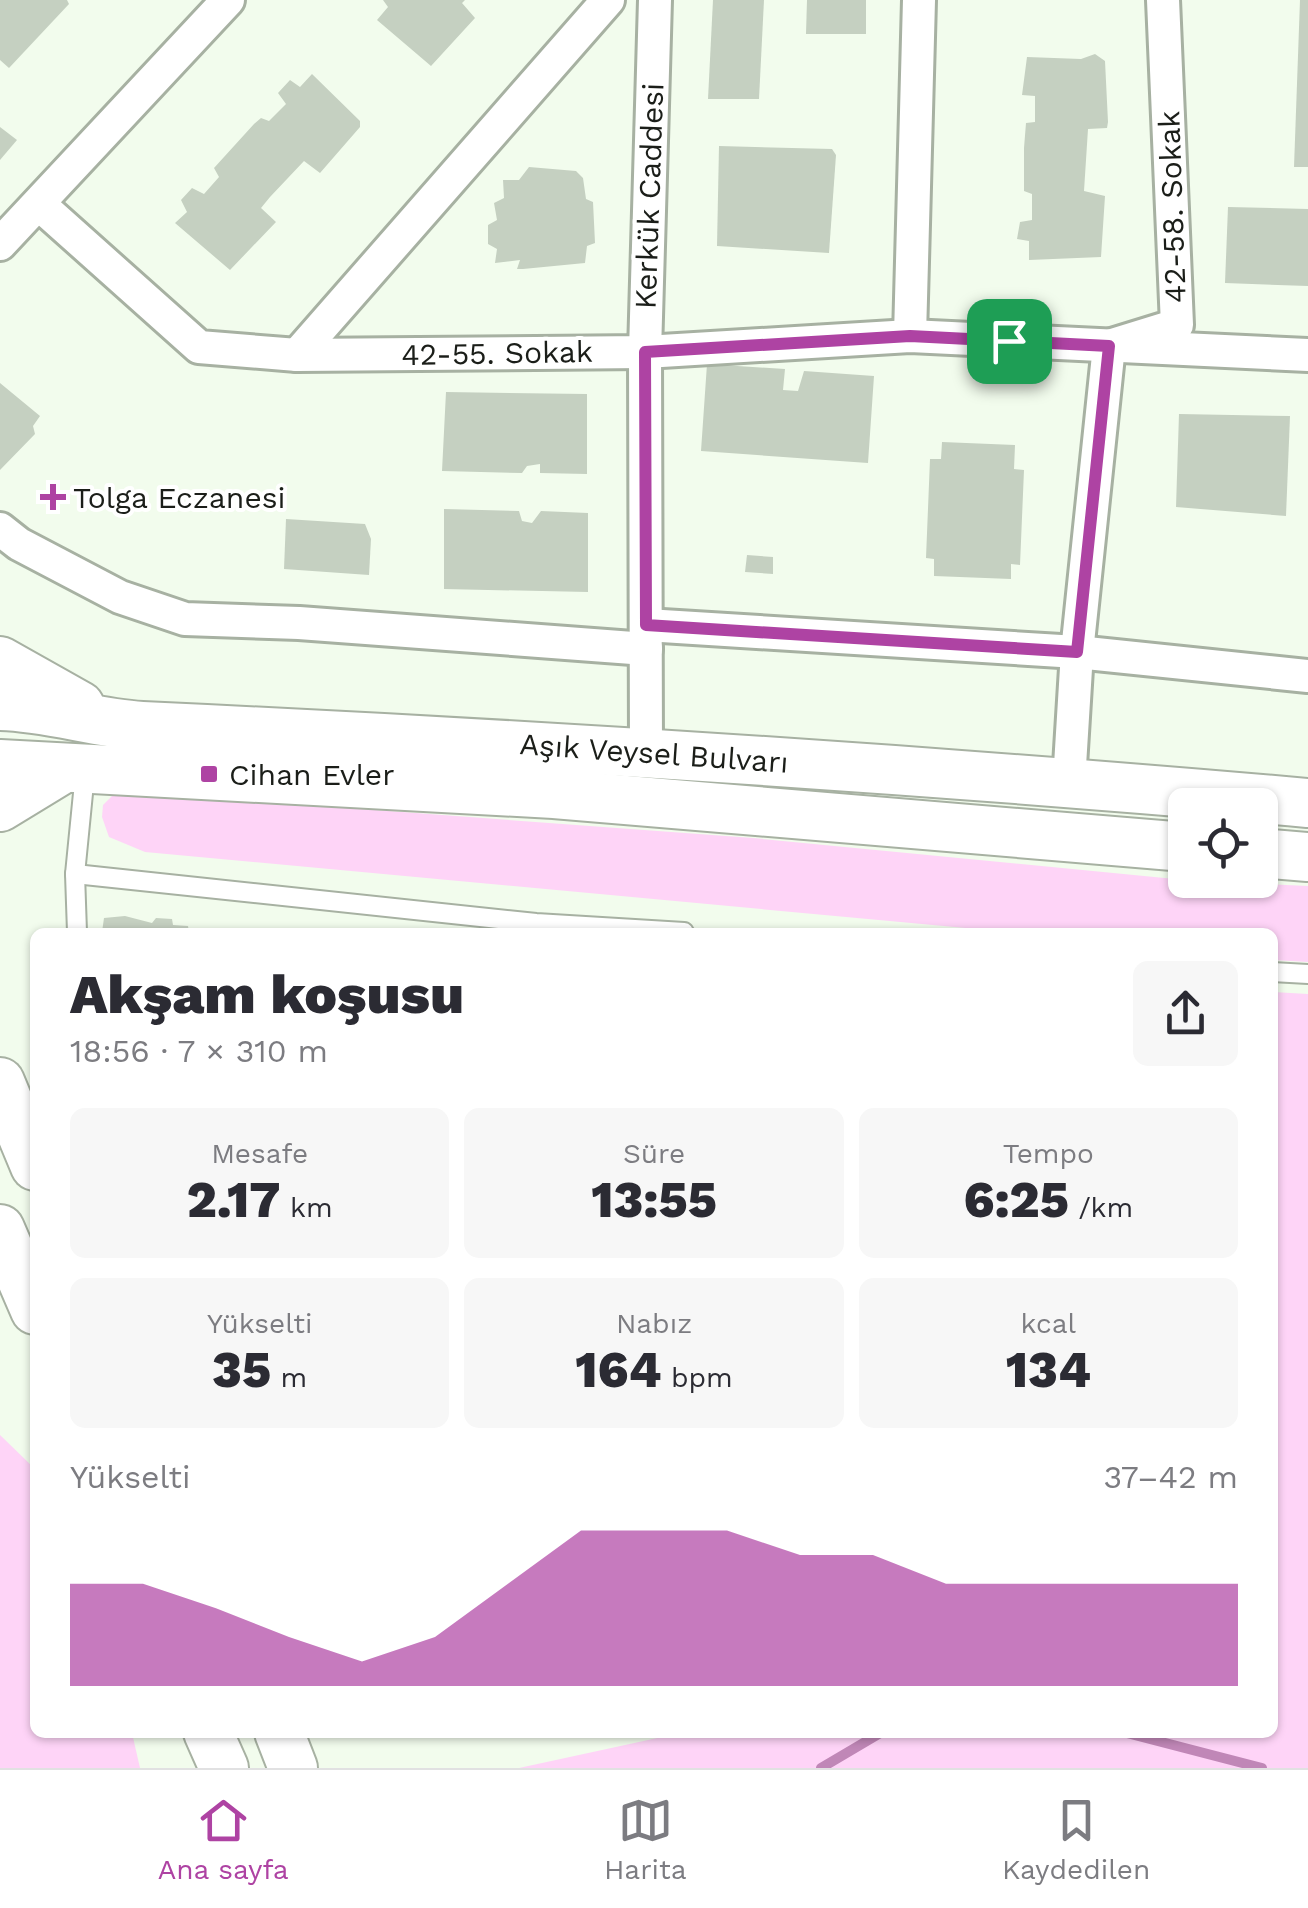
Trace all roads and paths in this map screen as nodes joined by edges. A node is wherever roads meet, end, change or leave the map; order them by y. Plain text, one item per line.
1 (228, 0) edge
2 (608, 0) edge
3 (654, 0) edge
4 (919, 0) edge
5 (1163, 0) edge
6 (40, 204) junction
7 (0, 244) edge
8 (910, 336) junction
9 (1109, 346) junction
10 (645, 352) junction
11 (297, 355) junction
12 (1308, 355) edge
13 (0, 529) edge
14 (646, 637) junction
15 (1077, 652) junction
16 (0, 661) edge
17 (1308, 676) edge
18 (0, 706) edge
19 (114, 724) junction
20 (646, 751) junction
21 (0, 764) edge
22 (75, 768) junction
23 (1069, 782) junction
24 (1308, 802) edge
25 (0, 807) edge
26 (1168, 846) edge
27 (1278, 854) edge
28 (1308, 857) edge
29 (75, 874) junction
30 (77, 928) edge
31 (625, 928) edge
32 (1278, 972) edge
33 (1308, 974) edge
34 (0, 1082) edge
35 (30, 1154) edge
36 (0, 1229) edge
37 (30, 1298) edge
38 (211, 1738) edge
39 (281, 1738) edge
40 (224, 1768) edge
41 (293, 1768) edge

1 - 6 street
2 - 11 street
3 - 10 street, Kerkük Caddesi
4 - 8 street
5 - 9 street, 42-58. Sokak
6 - 7 street
6 - 11 street, 42-55. Sokak
8 - 9 street, 42-55. Sokak
8 - 10 street, 42-55. Sokak
9 - 12 street, 42-55. Sokak
9 - 15 street
10 - 11 street, 42-55. Sokak
10 - 14 street, Kerkük Caddesi
13 - 14 street
14 - 15 street
14 - 20 street, Kerkük Caddesi
15 - 17 street
15 - 23 street
16 - 19 street
18 - 19 street, Aşık Veysel Bulvarı
19 - 20 street, Aşık Veysel Bulvarı
20 - 23 street, Aşık Veysel Bulvarı
21 - 22 street, Aşık Veysel Bulvarı
22 - 25 street
22 - 26 street, Aşık Veysel Bulvarı
22 - 29 lane
23 - 24 street, Aşık Veysel Bulvarı
27 - 28 street
29 - 30 lane
29 - 31 lane
32 - 33 lane
34 - 35 street
36 - 37 street
38 - 40 street
39 - 41 street

